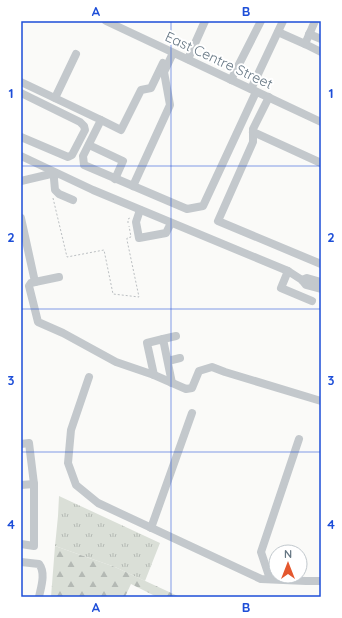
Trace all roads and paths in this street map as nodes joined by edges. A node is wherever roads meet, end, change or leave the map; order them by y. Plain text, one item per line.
1 (106, 21) edge
2 (205, 21) edge
3 (261, 21) edge
4 (283, 21) edge
5 (315, 21) edge
6 (278, 32) junction
7 (310, 34) junction
8 (321, 39) edge
9 (305, 44) junction
10 (171, 51) junction
11 (321, 52) edge
12 (76, 54) dead end
13 (188, 59) junction
14 (231, 80) junction
15 (21, 82) edge
16 (254, 90) junction
17 (21, 93) edge
18 (269, 97) junction
19 (55, 98) junction
20 (77, 109) junction
21 (73, 118) junction
22 (101, 120) junction
23 (321, 122) edge
24 (253, 132) junction
25 (21, 137) edge
26 (89, 145) junction
27 (21, 156) edge
28 (321, 163) edge
29 (55, 173) junction
30 (115, 178) junction
31 (21, 181) edge
32 (133, 186) junction
33 (53, 196) dead end
34 (73, 200) dead end
35 (140, 210) junction
36 (21, 218) edge
37 (137, 219) junction
38 (171, 223) junction
39 (321, 264) edge
40 (288, 271) junction
41 (59, 277) dead end
42 (302, 280) junction
43 (35, 282) junction
44 (321, 282) edge
45 (321, 289) edge
46 (312, 302) dead end
47 (176, 336) dead end
48 (164, 339) junction
49 (180, 358) dead end
50 (168, 361) junction
51 (154, 374) junction
52 (90, 376) dead end
53 (172, 383) junction
54 (321, 401) edge
55 (192, 412) dead end
56 (299, 439) dead end
57 (21, 444) edge
58 (34, 484) junction
59 (21, 485) edge
60 (151, 528) junction
61 (21, 544) edge
62 (21, 562) edge
63 (268, 573) edge
64 (268, 579) edge
65 (308, 580) edge
66 (321, 581) edge
67 (39, 597) edge

1 - 10 street, East Centre Street
2 - 13 street
3 - 14 street
4 - 6 street
5 - 7 street
6 - 9 street
6 - 16 street
7 - 8 street
7 - 9 street
9 - 11 street
10 - 13 street, East Centre Street
10 - 22 street
10 - 32 street
12 - 19 street
13 - 14 street, East Centre Street
14 - 16 street, East Centre Street
15 - 19 street
16 - 18 street, East Centre Street
16 - 32 street
17 - 21 street
18 - 23 street, East Centre Street
18 - 24 street
19 - 20 street
20 - 21 street
20 - 22 street
21 - 25 street
22 - 26 street
24 - 28 street
24 - 39 street
26 - 30 street
26 - 30 street
27 - 29 street
29 - 31 street
29 - 34 street
29 - 35 street
30 - 32 street
33 - 37 path
35 - 37 street
35 - 38 street
36 - 43 street
37 - 38 street
38 - 40 street
40 - 42 street
40 - 46 street
41 - 43 street
42 - 44 street
42 - 45 street
43 - 51 street
47 - 48 street
48 - 50 street
48 - 51 street
49 - 50 street
50 - 53 street
51 - 53 street
52 - 60 street
53 - 54 street
55 - 60 street
56 - 63 street
57 - 58 street
58 - 59 street
58 - 61 street
60 - 64 street
62 - 67 street
65 - 66 street

